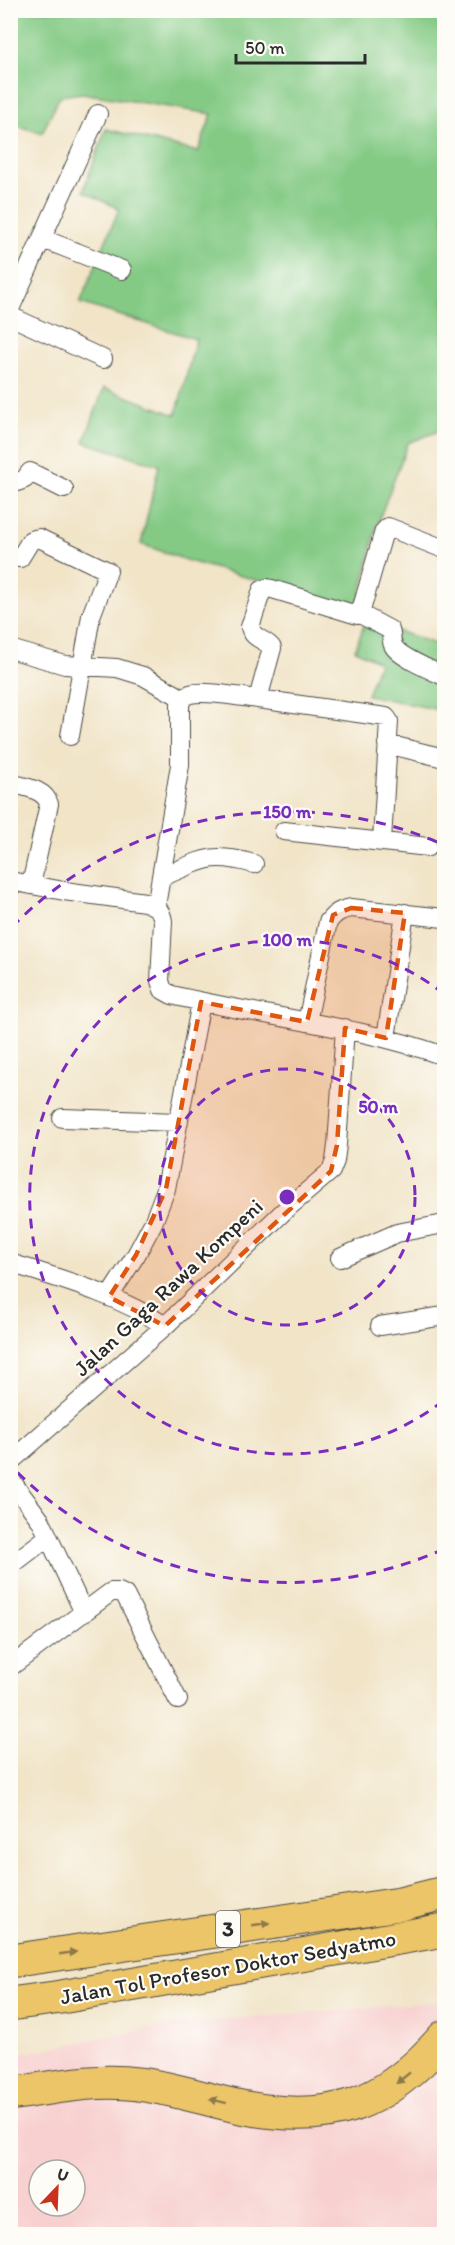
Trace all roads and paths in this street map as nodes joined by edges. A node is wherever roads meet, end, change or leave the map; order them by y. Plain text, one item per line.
1 (98, 114) dead end
2 (43, 238) junction
3 (28, 267) junction
4 (122, 270) dead end
5 (10, 276) edge
6 (10, 309) edge
7 (10, 316) edge
8 (103, 359) dead end
9 (10, 480) edge
10 (64, 489) dead end
11 (444, 549) edge
12 (10, 557) edge
13 (360, 614) junction
14 (10, 649) edge
15 (82, 666) junction
16 (444, 676) edge
17 (182, 698) junction
18 (258, 699) junction
19 (70, 736) dead end
20 (387, 744) junction
21 (444, 758) edge
22 (10, 783) edge
23 (284, 831) dead end
24 (382, 841) junction
25 (428, 847) dead end
26 (254, 864) dead end
27 (161, 877) junction
28 (10, 881) edge
29 (31, 885) junction
30 (156, 906) junction
31 (405, 913) junction
32 (444, 918) edge
33 (201, 1002) junction
34 (307, 1022) junction
35 (345, 1028) junction
36 (386, 1038) junction
37 (444, 1056) edge
38 (62, 1118) dead end
39 (179, 1122) junction
40 (444, 1224) edge
41 (340, 1258) dead end
42 (10, 1263) edge
43 (109, 1297) junction
44 (444, 1316) edge
45 (165, 1326) junction
46 (380, 1326) dead end
47 (10, 1462) edge
48 (10, 1479) edge
49 (48, 1538) junction
50 (10, 1566) edge
51 (84, 1613) junction
52 (10, 1667) edge
53 (178, 1700) dead end
54 (444, 1893) edge
55 (443, 1930) edge
56 (10, 1961) edge
57 (10, 2004) edge
58 (444, 2037) edge
59 (10, 2094) edge

1 - 2 street
2 - 3 street
2 - 4 street
3 - 5 street
3 - 6 street
7 - 8 street
9 - 10 street
11 - 13 street
12 - 15 street
13 - 16 street
13 - 18 street
14 - 15 street
15 - 17 street
15 - 19 street
17 - 18 street
17 - 27 street
18 - 20 street
20 - 21 street
20 - 24 street
22 - 29 street
23 - 24 street
24 - 25 street
26 - 27 street
27 - 30 street
28 - 29 street
29 - 30 street
30 - 33 street
31 - 32 street
31 - 34 street
31 - 36 street
33 - 34 street
33 - 39 street
34 - 35 street
35 - 36 street
35 - 45 street, Jalan Gaga Rawa Kompeni
36 - 37 street
38 - 39 street
39 - 43 street
40 - 41 street
42 - 43 street, Jalan Gaga Rawa Kompeni
43 - 45 street, Jalan Gaga Rawa Kompeni
44 - 46 street
45 - 47 street, Jalan Gaga Rawa Kompeni
48 - 49 street
49 - 50 street
49 - 51 street
51 - 52 street
51 - 53 street
56 -> 54 highway, Jalan Tol Profesor Doktor Sedyatmo / 3
55 - 57 highway, Jalan Tol Profesor Doktor Sedyatmo / 3
58 -> 59 highway

